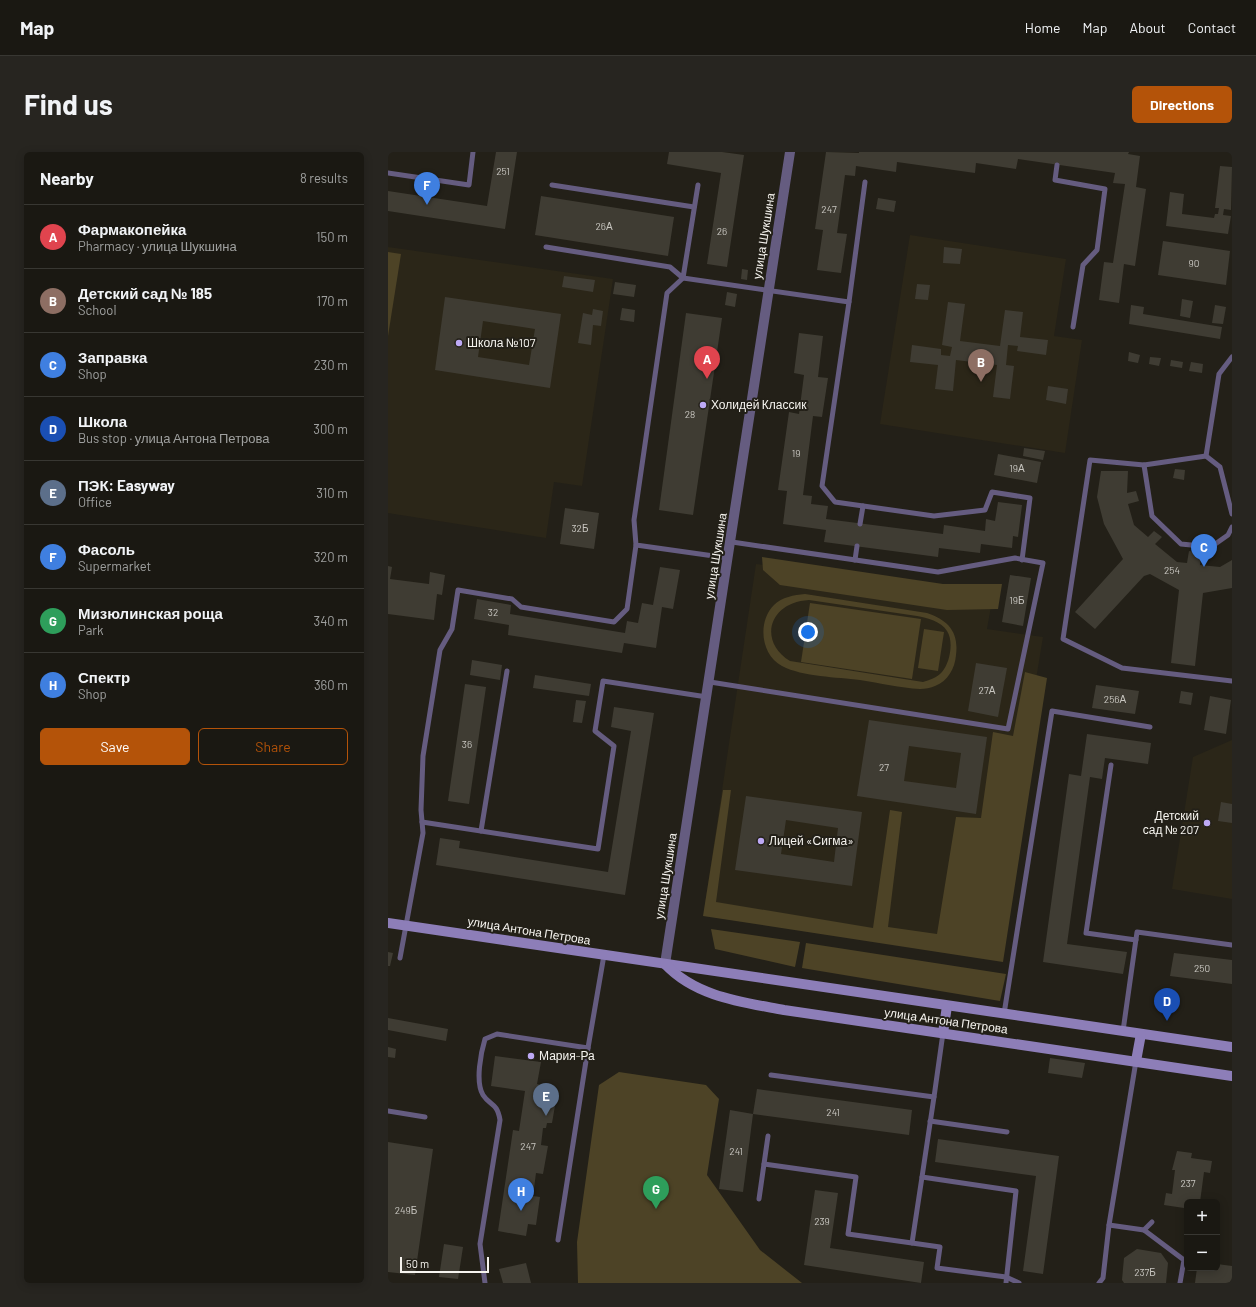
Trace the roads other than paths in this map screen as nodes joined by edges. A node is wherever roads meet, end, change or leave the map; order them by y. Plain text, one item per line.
1 (473, 152) edge
2 (790, 152) edge
3 (1057, 164) dead end
4 (388, 173) edge
5 (865, 182) dead end
6 (552, 185) dead end
7 (698, 185) dead end
8 (694, 207) junction
9 (546, 247) dead end
10 (683, 278) junction
11 (769, 290) junction
12 (849, 302) junction
13 (1073, 327) dead end
14 (1232, 357) edge
15 (1206, 456) junction
16 (1144, 465) junction
17 (863, 506) junction
18 (1232, 514) edge
19 (860, 524) dead end
20 (1232, 527) edge
21 (732, 542) junction
22 (636, 545) junction
23 (857, 546) dead end
24 (729, 559) junction
25 (855, 560) junction
26 (1022, 560) junction
27 (508, 671) dead end
28 (1232, 681) edge
29 (710, 682) junction
30 (708, 697) junction
31 (1150, 727) dead end
32 (1111, 765) dead end
33 (422, 822) junction
34 (481, 831) junction
35 (388, 923) edge
36 (406, 925) junction
37 (1136, 940) junction
38 (1232, 945) edge
39 (604, 955) junction
40 (400, 958) dead end
41 (665, 964) junction
42 (947, 1006) junction
43 (1004, 1014) junction
44 (1123, 1031) junction
45 (943, 1033) junction
46 (1141, 1034) junction
47 (1232, 1047) edge
48 (588, 1048) junction
49 (1136, 1061) junction
50 (771, 1075) dead end
51 (1232, 1076) edge
52 (934, 1097) junction
53 (388, 1111) edge
54 (425, 1117) dead end
55 (930, 1121) junction
56 (1007, 1132) dead end
57 (768, 1136) dead end
58 (764, 1164) junction
59 (922, 1177) junction
60 (759, 1199) dead end
61 (1152, 1222) dead end
62 (1109, 1225) junction
63 (1144, 1230) junction
64 (558, 1240) dead end
65 (912, 1243) junction
66 (1006, 1280) edge
67 (485, 1283) edge
68 (1019, 1283) edge
69 (1099, 1283) edge
70 (1180, 1283) edge

1 - 4 lane
2 - 11 street, улица Шукшина
3 - 13 lane
5 - 12 lane
6 - 8 lane
7 - 8 lane
8 - 10 lane
9 - 10 lane
10 - 11 lane
10 - 22 lane
11 - 12 lane
11 - 21 street, улица Шукшина
12 - 17 lane
14 - 15 lane
15 - 16 lane
15 - 18 lane
16 - 20 lane
16 - 28 lane
17 - 19 lane
17 - 26 lane
21 - 24 street, улица Шукшина
21 - 25 lane
22 - 24 lane
22 - 33 lane
23 - 25 lane
24 - 29 street, улица Шукшина
25 - 26 lane
26 - 29 lane
27 - 34 lane
29 - 30 street, улица Шукшина
30 - 34 lane
30 - 41 street, улица Шукшина
31 - 43 lane
32 - 37 lane
33 - 34 lane
33 - 36 lane
35 - 36 street, улица Антона Петрова
36 - 39 street, улица Антона Петрова
36 - 40 lane
37 - 38 lane
37 - 44 lane
39 - 41 street, улица Антона Петрова
39 - 48 lane
41 - 42 street, улица Антона Петрова
41 - 45 street, улица Антона Петрова
42 - 43 street, улица Антона Петрова
42 - 45 street
43 - 44 street, улица Антона Петрова
44 - 46 street, улица Антона Петрова
45 - 49 street, улица Антона Петрова
45 - 52 lane
46 - 47 street, улица Антона Петрова
46 - 49 street
48 - 64 lane
48 - 67 lane
49 - 51 street, улица Антона Петрова
49 - 62 lane
50 - 52 lane
52 - 55 lane
53 - 54 lane
55 - 56 lane
55 - 59 lane
57 - 58 lane
58 - 60 lane
58 - 65 lane
59 - 65 lane
59 - 66 lane
61 - 63 lane
62 - 63 lane
62 - 69 lane
63 - 70 lane
65 - 66 lane
66 - 68 lane

